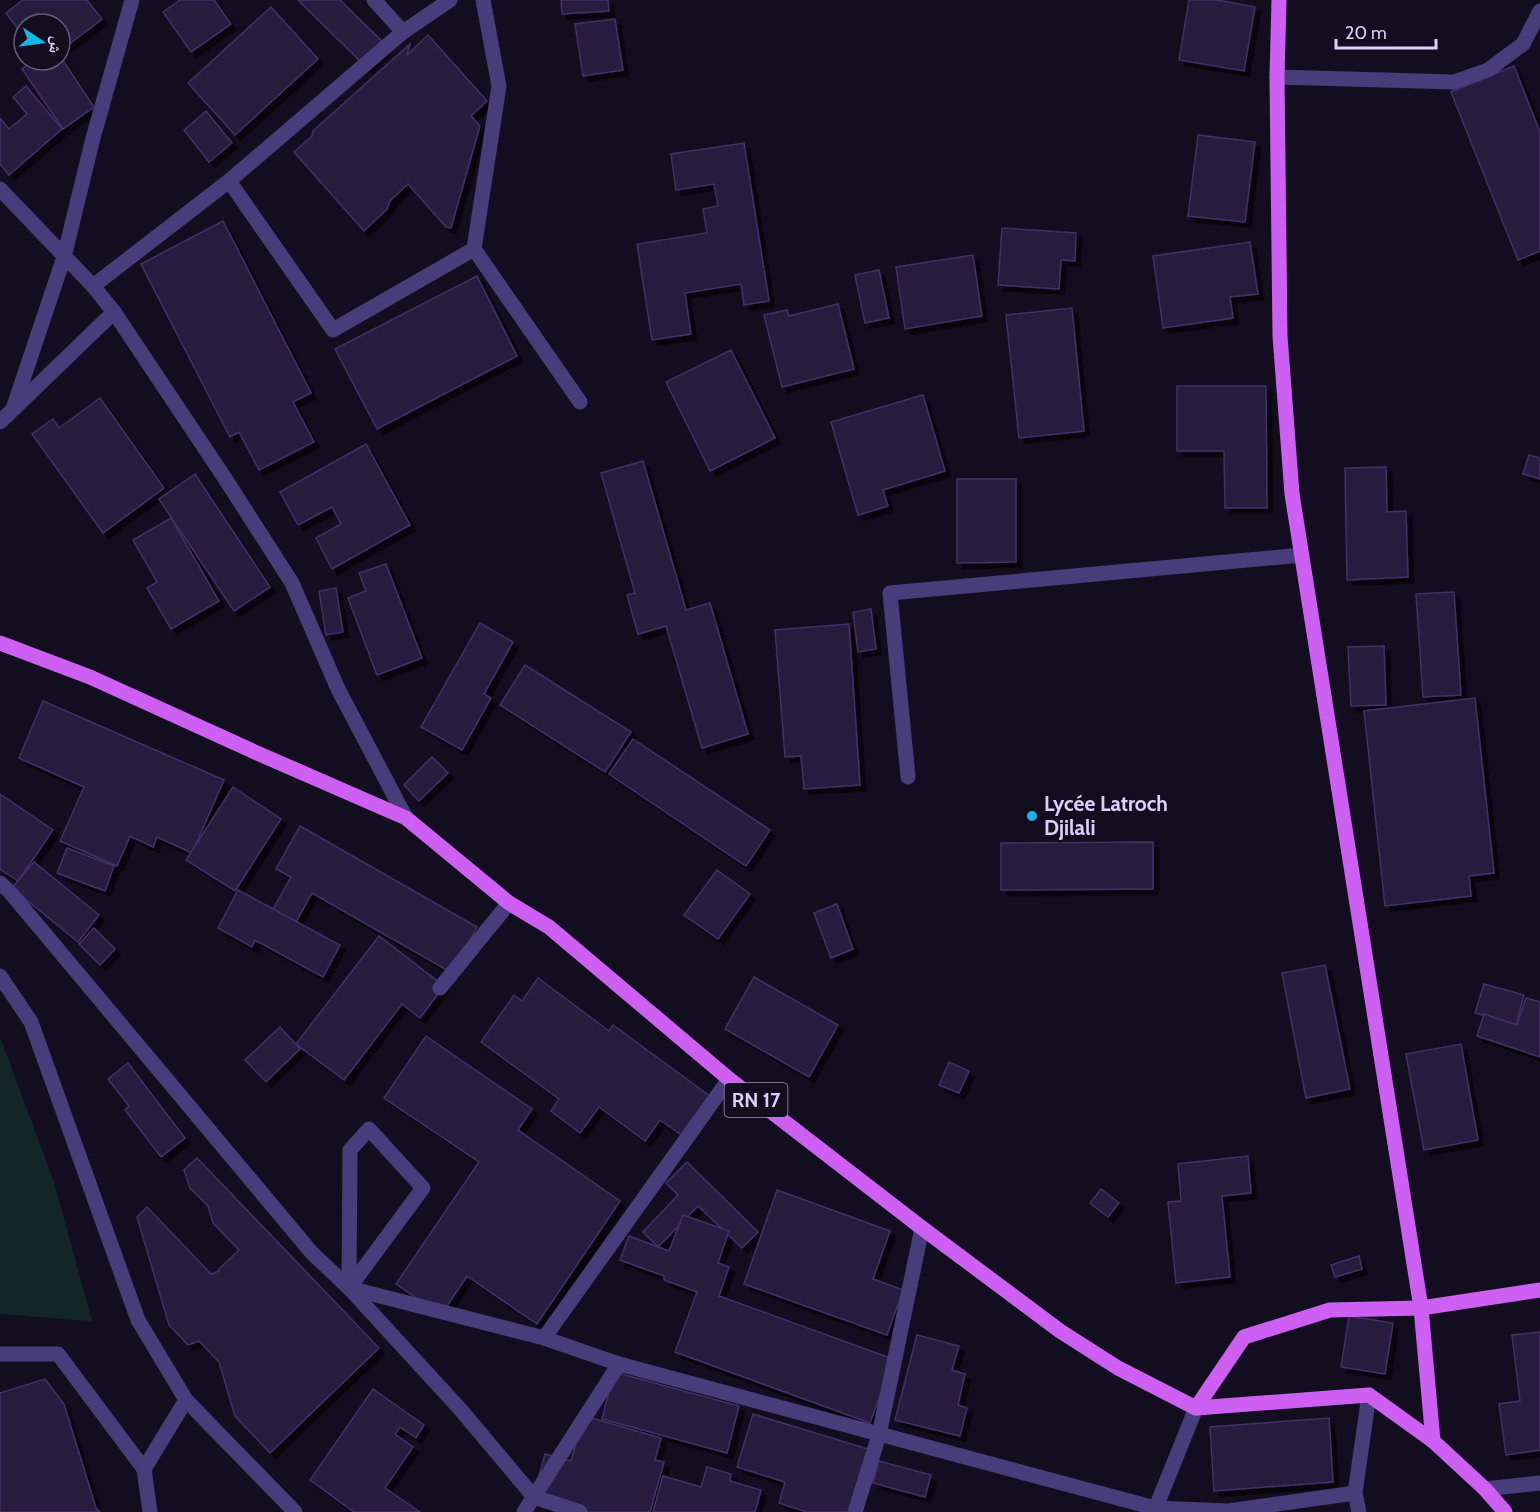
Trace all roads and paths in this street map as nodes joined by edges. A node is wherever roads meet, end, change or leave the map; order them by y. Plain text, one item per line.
1 (132, 0) edge
2 (374, 0) edge
3 (450, 0) edge
4 (483, 0) edge
5 (1279, 0) edge
6 (1540, 11) edge
7 (403, 32) junction
8 (1277, 76) junction
9 (229, 181) junction
10 (0, 189) edge
11 (474, 249) junction
12 (64, 257) junction
13 (93, 286) junction
14 (114, 312) junction
15 (580, 402) dead end
16 (13, 409) junction
17 (0, 422) edge
18 (1302, 555) junction
19 (0, 643) edge
20 (908, 777) dead end
21 (406, 818) junction
22 (0, 883) edge
23 (509, 903) junction
24 (0, 976) edge
25 (440, 988) dead end
26 (729, 1079) junction
27 (922, 1228) junction
28 (350, 1288) junction
29 (1540, 1290) edge
30 (1421, 1308) junction
31 (544, 1338) junction
32 (0, 1354) edge
33 (619, 1364) junction
34 (1369, 1395) junction
35 (186, 1400) junction
36 (1196, 1408) junction
37 (879, 1435) junction
38 (1433, 1442) junction
39 (144, 1469) junction
40 (1540, 1483) edge
41 (1485, 1489) junction
42 (1355, 1493) junction
43 (534, 1497) junction
44 (1155, 1510) edge
45 (150, 1512) edge
46 (295, 1512) edge
47 (524, 1512) edge
48 (580, 1512) edge
49 (855, 1512) edge
50 (1359, 1512) edge
51 (1505, 1512) edge

1 - 12 street
2 - 7 street
3 - 7 street
4 - 11 street
5 - 8 main road
6 - 8 street
7 - 9 street
8 - 18 main road
9 - 11 street
9 - 13 street
10 - 12 street
11 - 15 street
12 - 13 street
12 - 16 street
13 - 14 street
14 - 16 street
14 - 21 street
16 - 17 street
18 - 20 street
18 - 30 main road
19 - 21 main road, RN 17
21 - 23 main road, RN 17
22 - 28 street
23 - 25 street
23 - 26 main road, RN 17
24 - 35 street
26 - 27 main road, RN 17
26 - 31 street
27 - 36 main road, RN 17
27 - 37 street
28 - 28 street
28 - 31 street
28 - 43 street
29 - 30 main road
30 - 36 main road
30 - 38 main road
31 - 33 street
32 - 39 street
33 - 37 street
33 - 43 street
34 - 36 main road
34 - 38 main road
34 - 42 street
35 - 39 street
35 - 46 street
36 - 44 street
37 - 44 street
37 - 49 street
38 - 41 main road
39 - 45 street
40 - 41 street
41 - 51 main road
42 - 44 street
42 - 50 street
43 - 47 street
43 - 48 street

